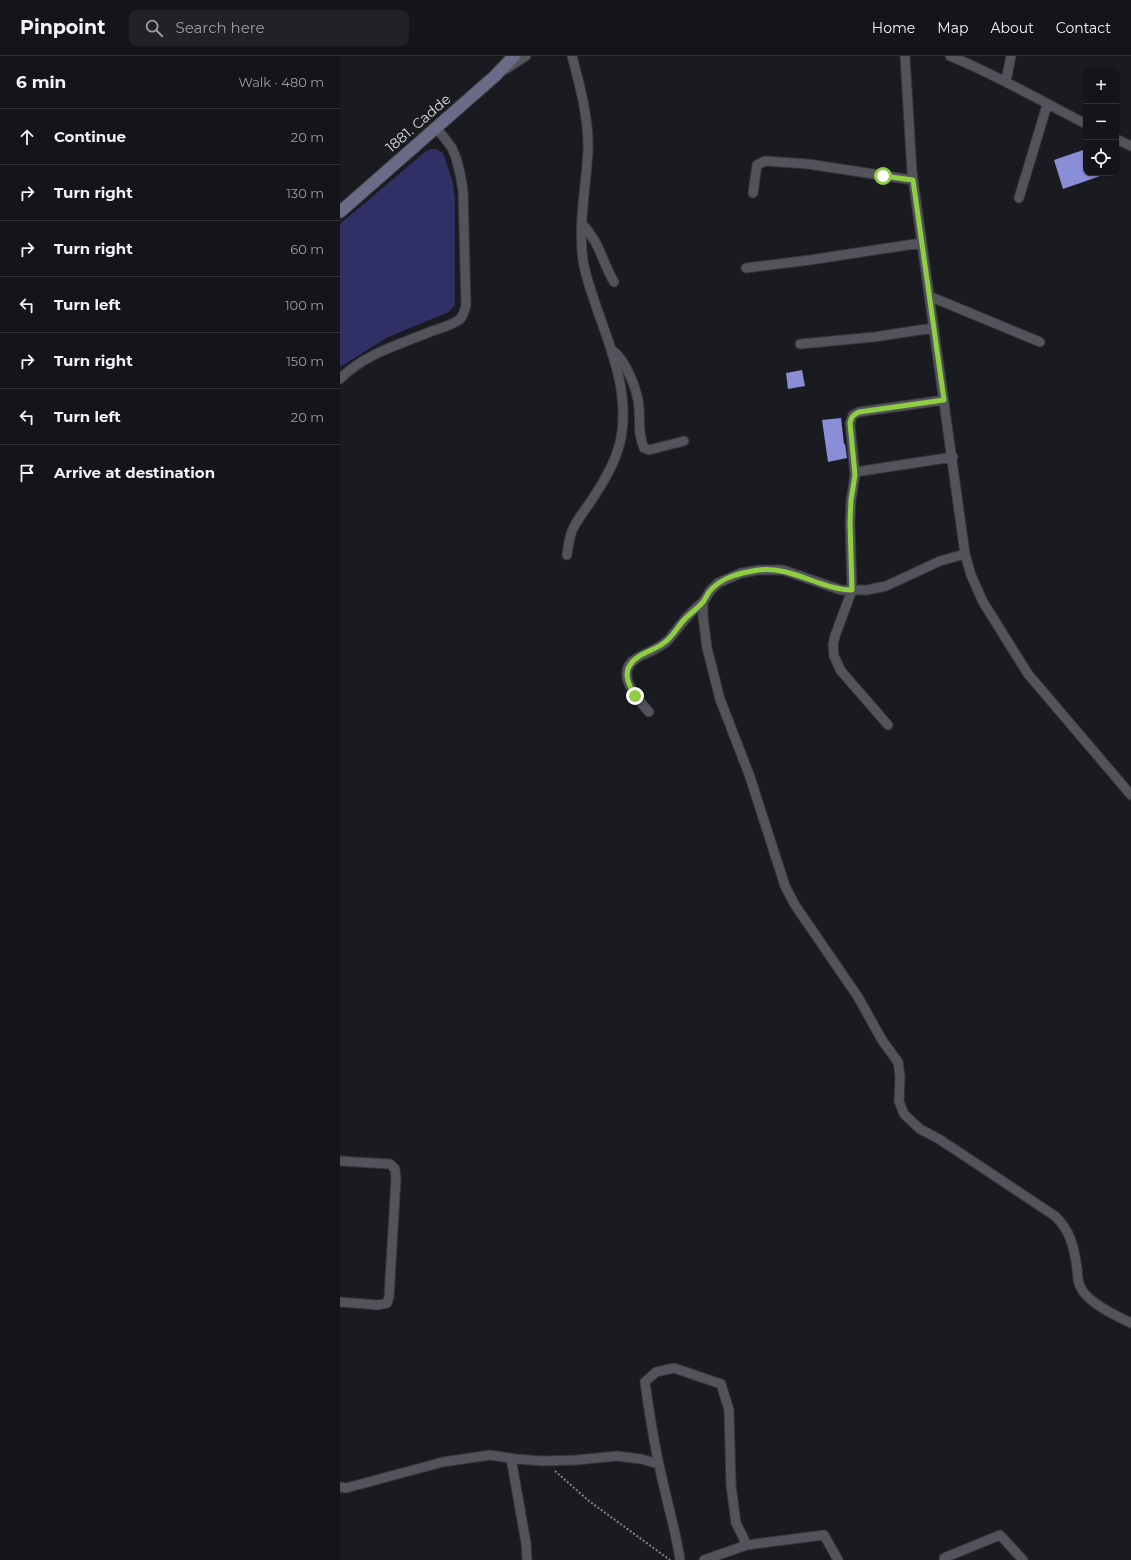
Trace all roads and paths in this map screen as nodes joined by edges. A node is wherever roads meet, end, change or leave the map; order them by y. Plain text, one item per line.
1 (514, 56) edge
2 (526, 56) edge
3 (572, 56) edge
4 (905, 56) edge
5 (950, 56) edge
6 (1011, 56) edge
7 (495, 76) junction
8 (1006, 81) junction
9 (1047, 105) junction
10 (1083, 123) edge
11 (436, 127) junction
12 (1118, 140) edge
13 (1131, 146) edge
14 (913, 180) junction
15 (753, 193) dead end
16 (1019, 198) dead end
17 (340, 212) edge
18 (582, 224) junction
19 (921, 243) junction
20 (746, 268) dead end
21 (614, 282) dead end
22 (929, 296) junction
23 (934, 328) junction
24 (1040, 342) dead end
25 (800, 344) dead end
26 (611, 349) junction
27 (340, 379) edge
28 (944, 400) junction
29 (684, 441) dead end
30 (953, 457) junction
31 (855, 472) junction
32 (965, 554) junction
33 (567, 555) dead end
34 (852, 590) junction
35 (703, 602) junction
36 (649, 712) dead end
37 (888, 726) dead end
38 (1131, 795) edge
39 (340, 1161) edge
40 (340, 1302) edge
41 (1131, 1323) edge
42 (511, 1458) junction
43 (543, 1462) junction
44 (659, 1464) junction
45 (340, 1487) edge
46 (747, 1545) junction
47 (527, 1560) edge
48 (671, 1560) edge
49 (680, 1560) edge
50 (704, 1560) edge
51 (838, 1560) edge
52 (945, 1560) edge
53 (1023, 1560) edge

1 - 7 street, 1881. Cadde
2 - 7 street
3 - 18 street
4 - 14 street
5 - 8 street
6 - 8 street
7 - 11 street, 1881. Cadde
8 - 9 street
9 - 10 street
9 - 16 street
11 - 17 street, 1881. Cadde
11 - 27 street
12 - 13 street
14 - 15 street
14 - 19 street
18 - 21 street
18 - 26 street
19 - 20 street
19 - 22 street
22 - 23 street
22 - 24 street
23 - 25 street
23 - 28 street
26 - 29 street
26 - 33 street
28 - 30 street
28 - 31 street
30 - 31 street
30 - 32 street
31 - 34 street
32 - 34 street
32 - 38 street
34 - 35 street
34 - 37 street
35 - 36 street
35 - 41 street
39 - 40 street
42 - 43 street
42 - 45 street
42 - 47 street
43 - 44 street
43 - 48 path
44 - 46 street
44 - 49 street
46 - 50 street
46 - 51 street
52 - 53 street

